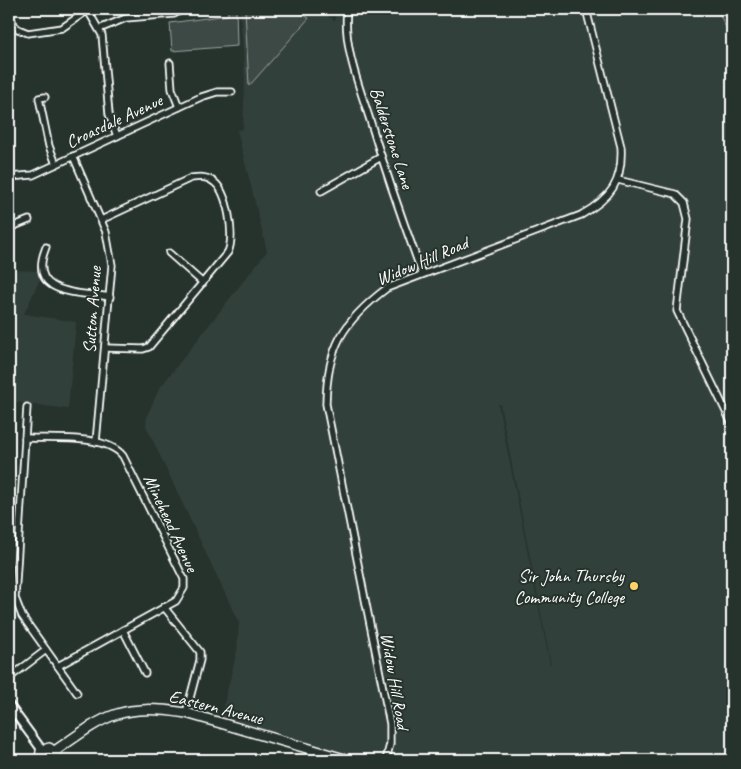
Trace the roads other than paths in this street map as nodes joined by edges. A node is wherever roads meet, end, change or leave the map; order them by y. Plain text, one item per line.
1 (183, 9) edge
2 (346, 9) edge
3 (586, 9) edge
4 (87, 10) edge
5 (9, 11) edge
6 (99, 29) junction
7 (170, 64) dead end
8 (232, 92) dead end
9 (40, 98) dead end
10 (179, 107) junction
11 (117, 136) junction
12 (74, 156) junction
13 (381, 157) junction
14 (56, 164) junction
15 (9, 177) edge
16 (618, 180) junction
17 (321, 191) dead end
18 (29, 220) dead end
19 (101, 220) junction
20 (9, 228) edge
21 (46, 248) dead end
22 (169, 253) dead end
23 (422, 273) junction
24 (203, 283) junction
25 (110, 297) junction
26 (105, 348) junction
27 (27, 407) dead end
28 (732, 424) edge
29 (24, 438) junction
30 (96, 442) junction
31 (164, 607) junction
32 (123, 630) junction
33 (46, 650) junction
34 (58, 666) junction
35 (145, 672) dead end
36 (9, 678) edge
37 (77, 693) dead end
38 (9, 705) edge
39 (186, 714) junction
40 (42, 750) junction
41 (55, 756) edge
42 (40, 760) edge
43 (348, 760) edge
44 (386, 760) edge

1 - 6 street
2 - 13 street, Balderstone Lane
3 - 16 street, Widow Hill Road
4 - 5 street
4 - 6 street
6 - 11 street
7 - 10 street
8 - 10 street, Croasdale Avenue
9 - 14 street
10 - 11 street, Croasdale Avenue
11 - 12 street, Croasdale Avenue
12 - 14 street, Croasdale Avenue
12 - 19 street, Sutton Avenue
13 - 17 street
13 - 23 street, Balderstone Lane
14 - 15 street, Croasdale Avenue
16 - 23 street, Widow Hill Road
16 - 28 street
18 - 20 street
19 - 24 street
19 - 25 street, Sutton Avenue
21 - 25 street
22 - 24 street
23 - 44 street, Widow Hill Road
24 - 26 street
25 - 26 street, Sutton Avenue
26 - 30 street, Sutton Avenue
27 - 29 street
29 - 30 street, Minehead Avenue
29 - 33 street
30 - 31 street, Minehead Avenue
31 - 32 street, Minehead Avenue
31 - 39 street
32 - 34 street, Minehead Avenue
32 - 35 street
33 - 34 street
33 - 36 street
34 - 37 street
38 - 40 street
39 - 41 highway, Eastern Avenue
39 - 43 highway, Eastern Avenue
40 - 41 highway
40 - 42 highway

